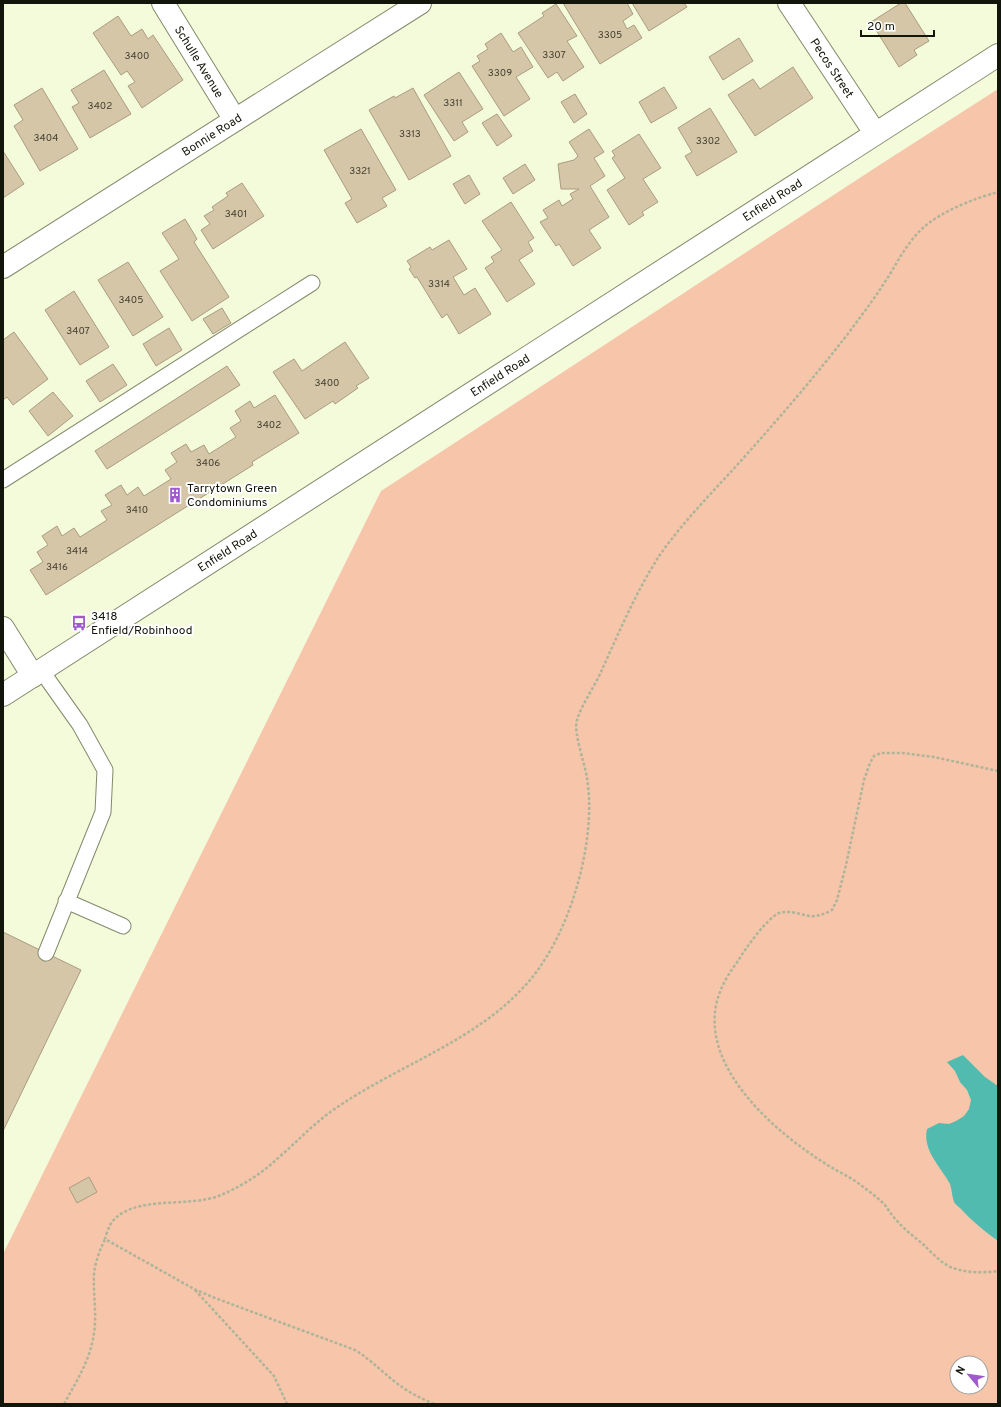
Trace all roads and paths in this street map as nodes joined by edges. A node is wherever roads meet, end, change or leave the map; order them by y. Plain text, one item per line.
1 (163, 3) edge
2 (420, 3) edge
3 (789, 3) edge
4 (998, 55) edge
5 (235, 120) junction
6 (875, 133) junction
7 (998, 192) edge
8 (3, 267) edge
9 (312, 283) dead end
10 (3, 480) edge
11 (3, 628) edge
12 (37, 673) junction
13 (3, 695) edge
14 (998, 771) edge
15 (66, 901) junction
16 (123, 926) dead end
17 (46, 953) dead end
18 (105, 1239) junction
19 (998, 1272) edge
20 (194, 1289) junction
21 (64, 1404) edge
22 (287, 1404) edge
23 (434, 1404) edge

1 - 5 street, Schulle Avenue
2 - 5 street, Bonnie Road
3 - 6 street, Pecos Street
4 - 6 street, Enfield Road
5 - 8 street, Bonnie Road
6 - 12 street, Enfield Road
7 - 18 path
9 - 10 lane
11 - 12 street
12 - 13 street, Enfield Road
12 - 15 lane
14 - 19 path
15 - 16 lane
15 - 17 lane
18 - 20 path
18 - 21 path
20 - 22 path
20 - 23 path

